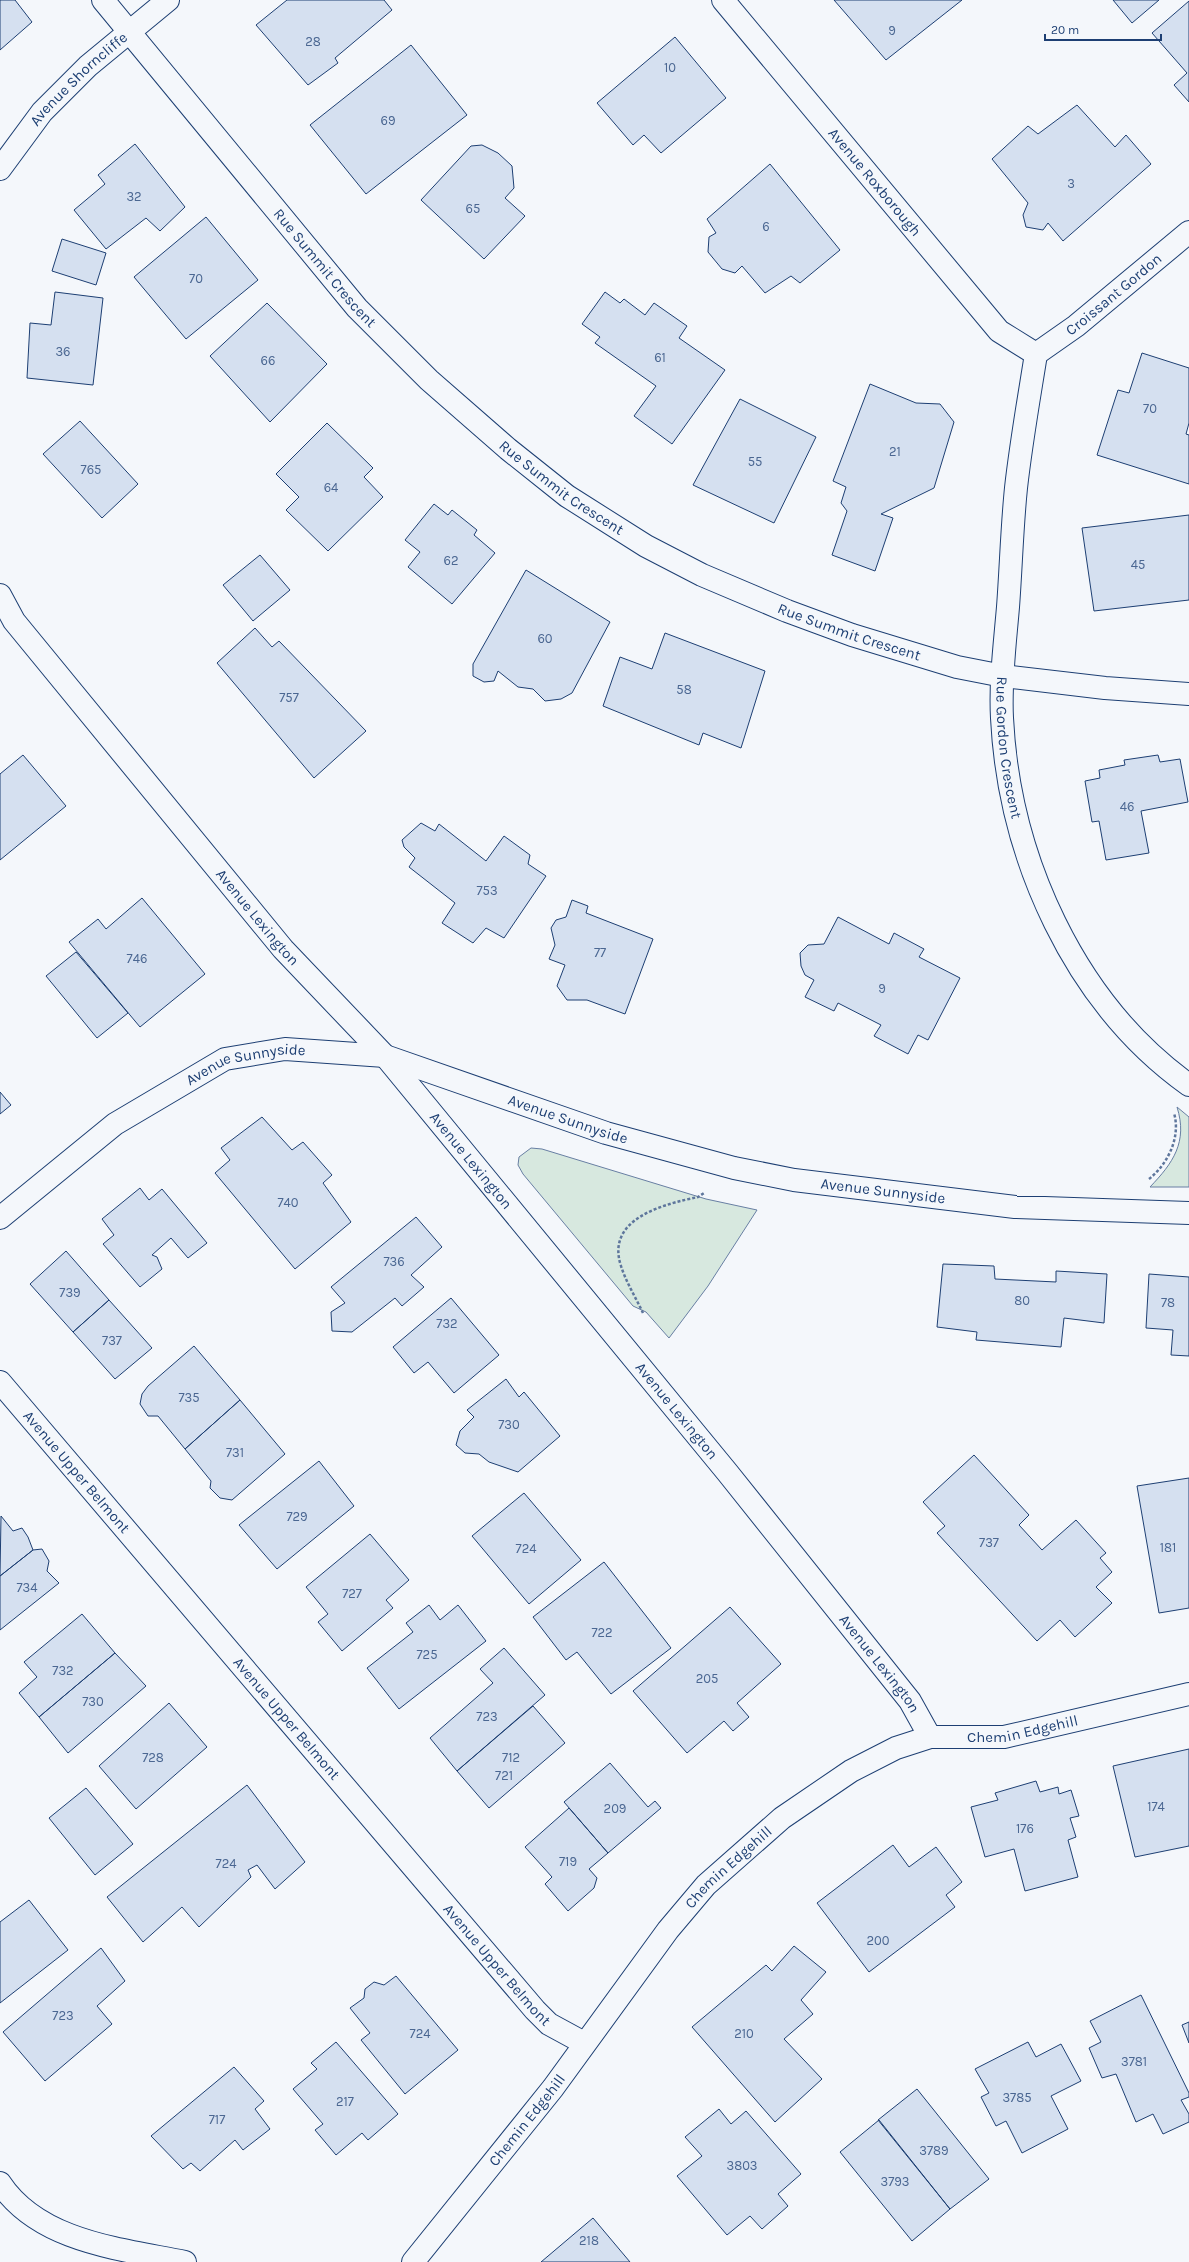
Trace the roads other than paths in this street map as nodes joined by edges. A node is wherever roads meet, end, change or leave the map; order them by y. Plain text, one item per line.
1 (103, 0) edge
2 (168, 0) edge
3 (723, 0) edge
4 (129, 32) junction
5 (0, 169) edge
6 (1189, 232) edge
7 (1036, 354) junction
8 (0, 595) edge
9 (1003, 676) junction
10 (1189, 694) edge
11 (385, 1056) junction
12 (1189, 1085) edge
13 (1189, 1213) edge
14 (0, 1218) edge
15 (0, 1382) edge
16 (1189, 1694) edge
17 (930, 1737) junction
18 (584, 2043) junction
19 (3, 2193) edge
20 (185, 2262) edge
21 (413, 2262) edge

1 - 4 street, Rue Summit Crescent
2 - 4 street, Avenue Shorncliffe
3 - 7 street, Avenue Roxborough
4 - 5 street, Avenue Shorncliffe
4 - 9 street, Rue Summit Crescent
6 - 7 street, Croissant Gordon
7 - 9 street, Rue Gordon Crescent
8 - 11 street, Avenue Lexington
9 - 10 street, Rue Summit Crescent
9 - 12 street, Rue Gordon Crescent
11 - 13 street, Avenue Sunnyside
11 - 14 street, Avenue Sunnyside
11 - 17 street, Avenue Lexington
15 - 18 street, Avenue Upper Belmont
16 - 17 street, Chemin Edgehill
17 - 18 street, Chemin Edgehill
18 - 21 street, Chemin Edgehill
19 - 20 street

